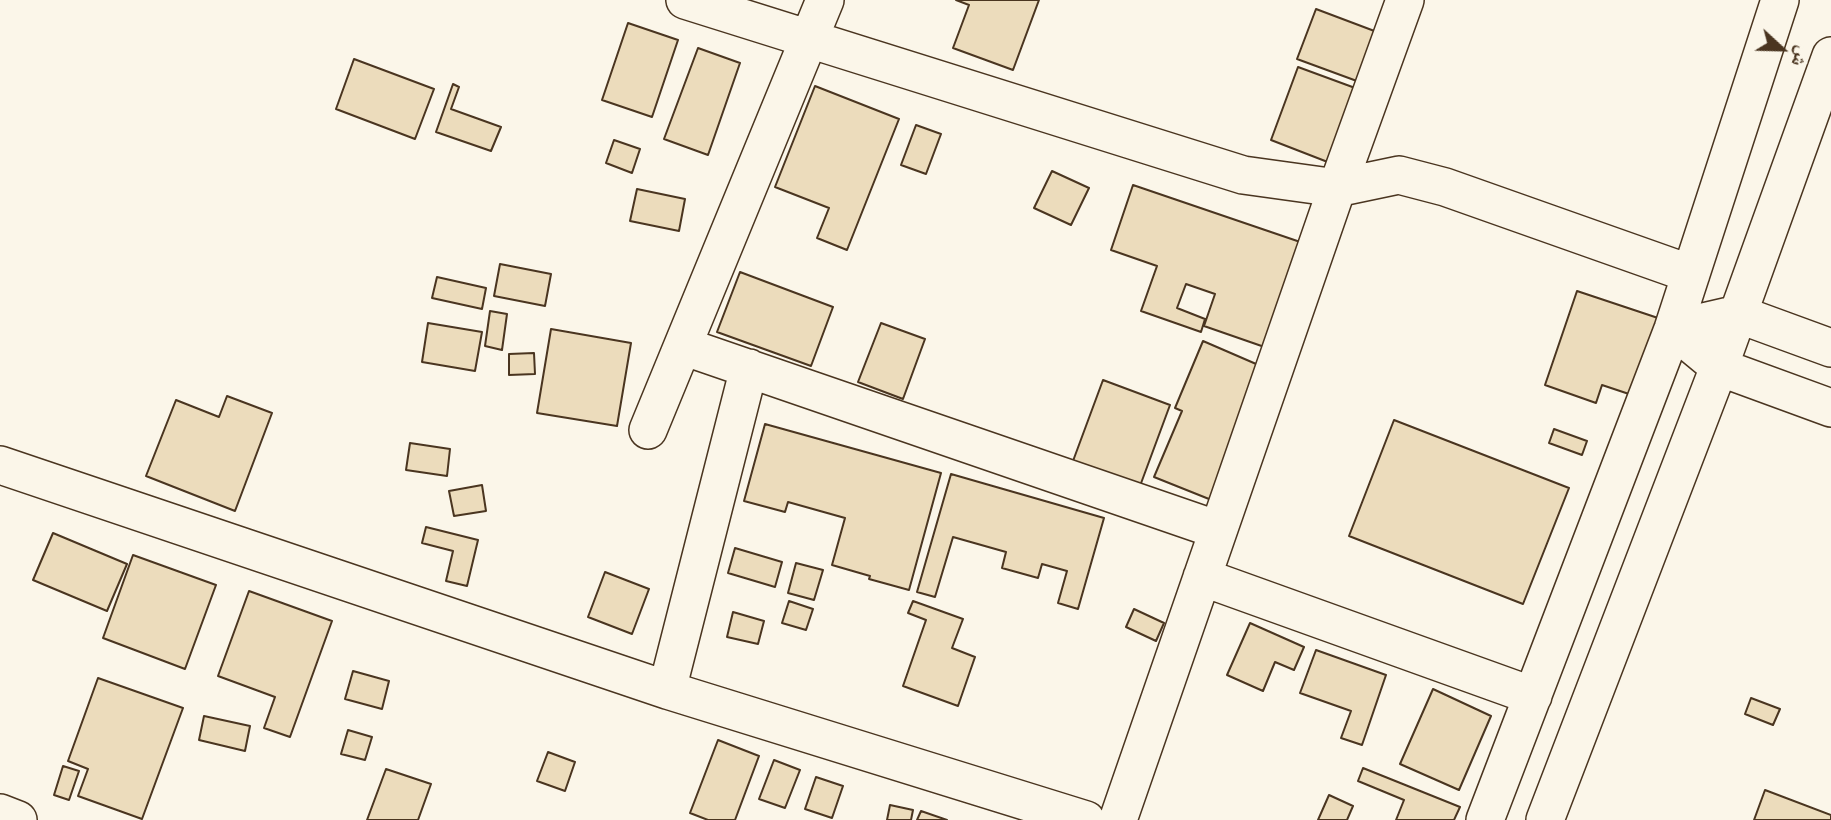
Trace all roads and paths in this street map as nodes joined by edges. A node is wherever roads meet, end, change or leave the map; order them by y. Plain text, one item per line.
1 (685, 0) edge
2 (825, 0) edge
3 (1405, 0) edge
4 (1780, 0) edge
5 (809, 38) junction
6 (1831, 55) edge
7 (1337, 188) junction
8 (1691, 274) junction
9 (1738, 314) junction
10 (1673, 329) junction
11 (683, 346) junction
12 (1831, 348) edge
13 (1719, 367) junction
14 (748, 368) junction
15 (1831, 408) edge
16 (648, 430) dead end
17 (0, 465) edge
18 (1219, 530) junction
19 (1202, 577) junction
20 (667, 690) junction
21 (1533, 696) junction
22 (0, 813) edge
23 (18, 820) edge
24 (1086, 820) edge
25 (1118, 820) edge
26 (1485, 820) edge
27 (1545, 820) edge

1 - 5 street
2 - 5 street
3 - 7 street
4 - 8 street
5 - 7 street
5 - 11 street
6 - 9 street
7 - 8 street
7 - 18 street
8 - 10 street
9 - 10 street
9 - 12 street
9 - 13 street
10 - 13 street
10 - 21 street
11 - 14 street
11 - 16 street
13 - 15 street
13 - 27 street
14 - 18 street
14 - 20 street
17 - 20 street
18 - 19 street
19 - 21 street
19 - 25 street
20 - 24 street
21 - 26 street
22 - 23 street

